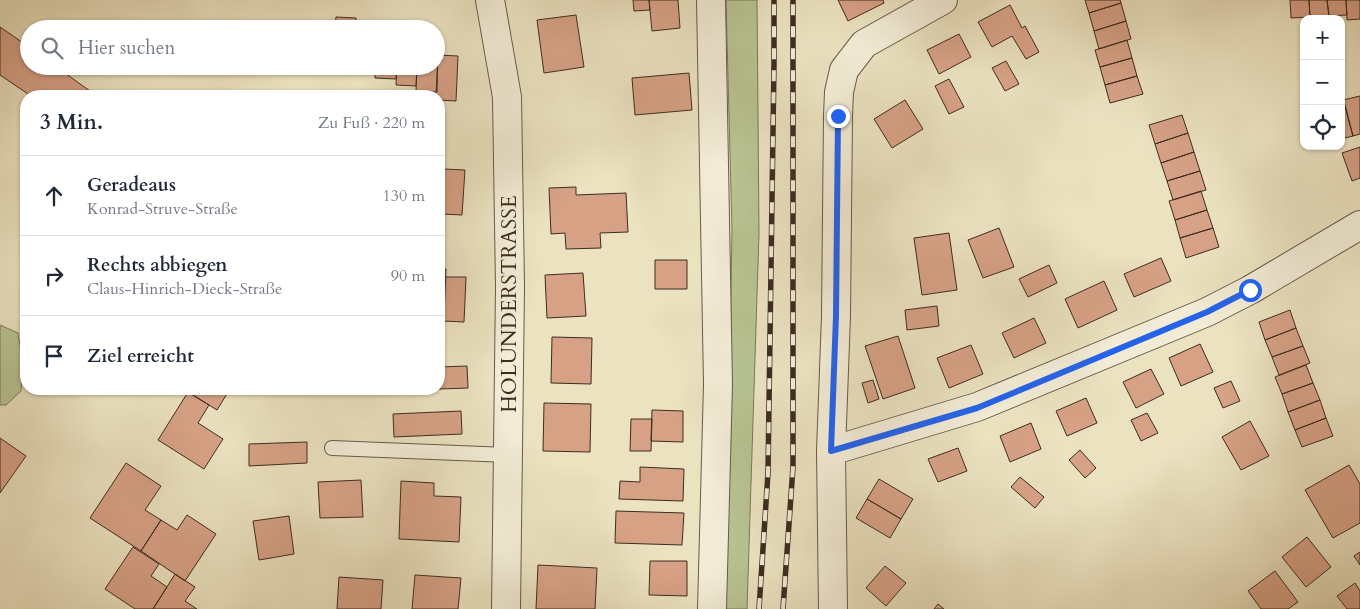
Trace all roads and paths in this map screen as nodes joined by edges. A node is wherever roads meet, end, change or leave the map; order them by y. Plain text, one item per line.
1 (490, 0) edge
2 (712, 0) edge
3 (943, 0) edge
4 (1360, 224) edge
5 (332, 448) dead end
6 (831, 451) junction
7 (508, 455) junction
8 (506, 609) edge
9 (712, 609) edge
10 (832, 609) edge

1 - 7 street, HOLUNDERSTRASSE
2 - 9 street
3 - 6 street
4 - 6 street
5 - 7 lane
6 - 10 street
7 - 8 street, HOLUNDERSTRASSE

